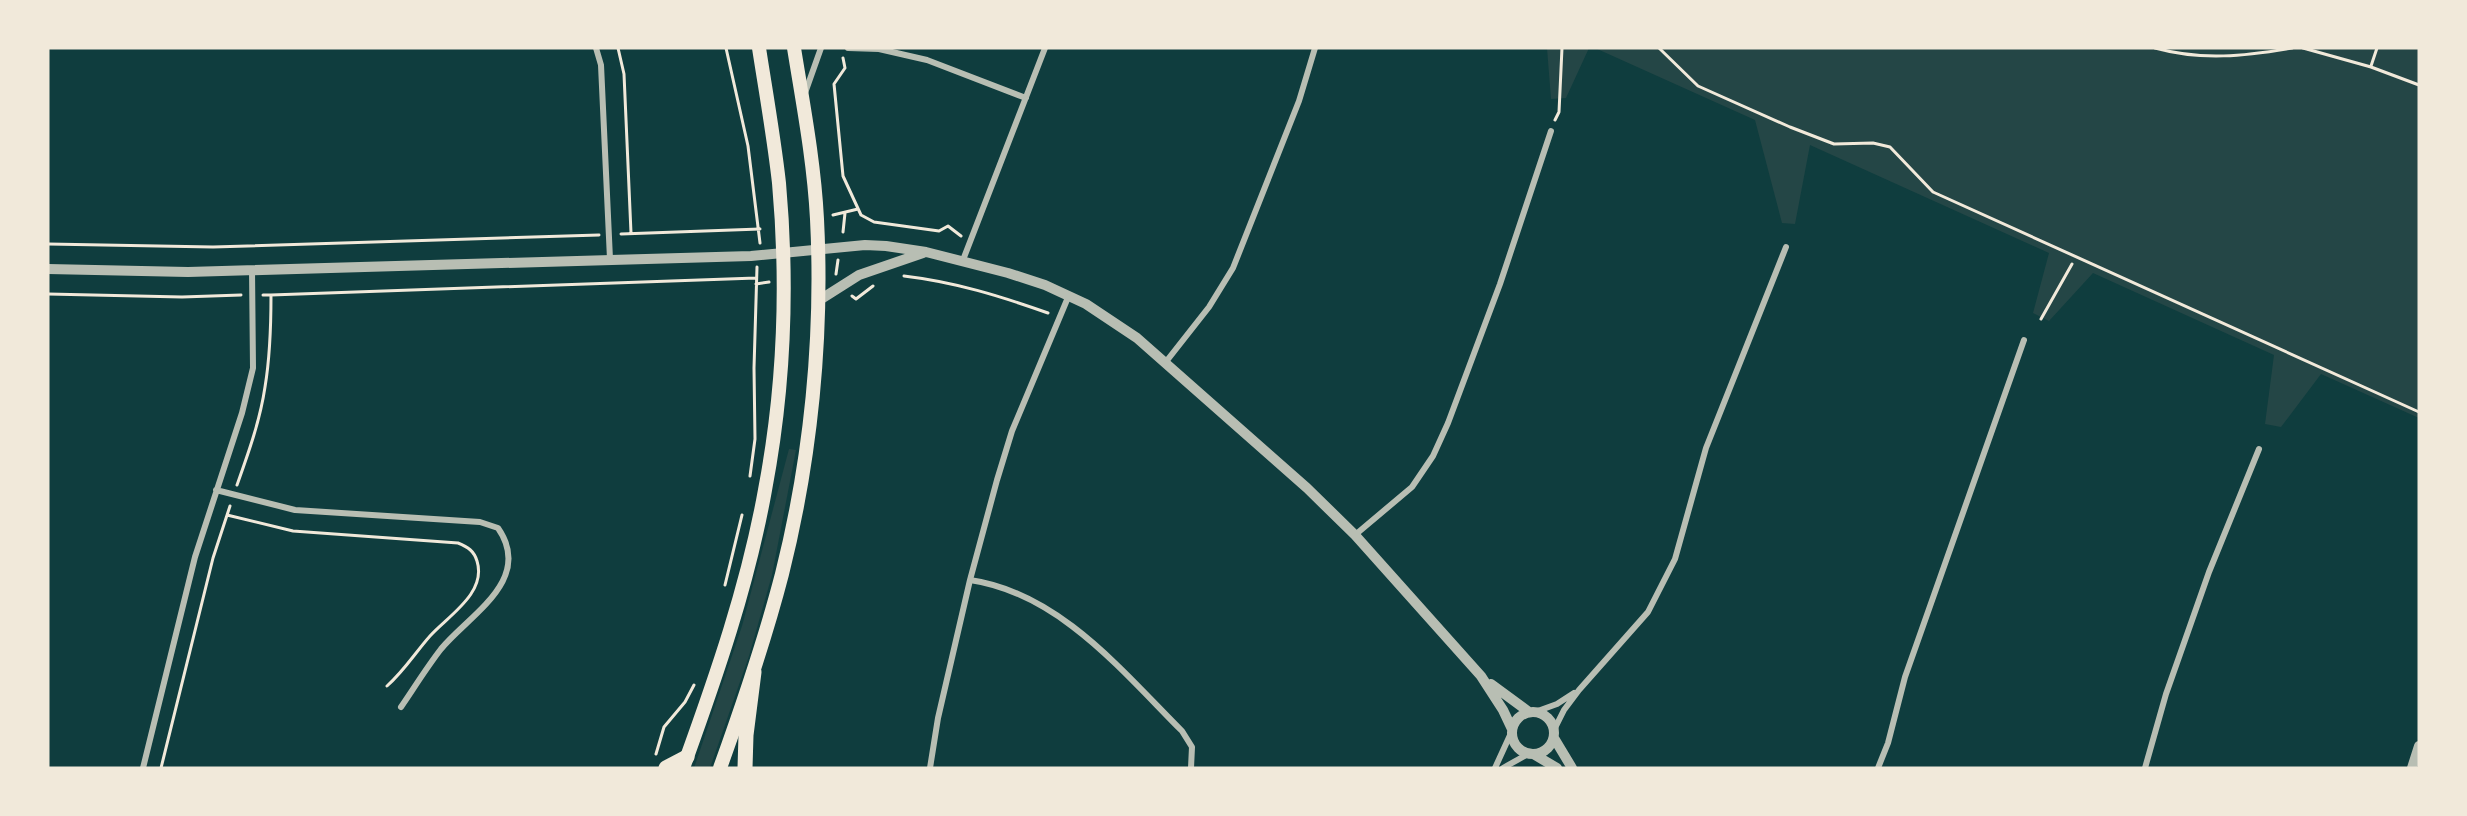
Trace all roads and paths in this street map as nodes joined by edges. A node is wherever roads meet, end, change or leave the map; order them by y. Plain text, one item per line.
1 (596, 48) edge
2 (618, 48) edge
3 (726, 48) edge
4 (759, 48) edge
5 (794, 48) edge
6 (821, 48) edge
7 (848, 48) edge
8 (1044, 48) edge
9 (1315, 48) edge
10 (1562, 48) edge
11 (1659, 48) edge
12 (2155, 48) edge
13 (2292, 48) edge
14 (2303, 48) edge
15 (2377, 48) edge
16 (843, 54) dead end
17 (2371, 67) junction
18 (2419, 85) edge
19 (1026, 98) junction
20 (803, 99) junction
21 (1551, 130) joint
22 (858, 209) junction
23 (760, 229) junction
24 (609, 234) junction
25 (632, 234) junction
26 (971, 239) junction
27 (48, 244) edge
28 (840, 246) junction
29 (1786, 247) dead end
30 (818, 248) junction
31 (926, 252) junction
32 (782, 253) junction
33 (759, 256) junction
34 (610, 259) junction
35 (963, 260) junction
36 (2072, 264) dead end
37 (48, 268) edge
38 (252, 270) junction
39 (895, 275) dead end
40 (756, 278) junction
41 (841, 285) junction
42 (874, 286) dead end
43 (48, 294) edge
44 (252, 295) junction
45 (271, 295) junction
46 (1069, 296) junction
47 (818, 301) junction
48 (1060, 318) junction
49 (2041, 319) dead end
50 (2024, 340) dead end
51 (1166, 363) junction
52 (2419, 412) edge
53 (2259, 449) dead end
54 (748, 485) dead end
55 (216, 490) junction
56 (234, 494) junction
57 (744, 508) dead end
58 (227, 515) junction
59 (1355, 535) junction
60 (970, 580) junction
61 (723, 594) dead end
62 (754, 672) junction
63 (697, 676) dead end
64 (1481, 676) junction
65 (387, 686) dead end
66 (1579, 690) junction
67 (401, 706) dead end
68 (1532, 712) junction
69 (1511, 731) junction
70 (1554, 734) junction
71 (2419, 746) edge
72 (1532, 754) junction
73 (685, 763) edge
74 (661, 765) edge
75 (142, 768) edge
76 (161, 768) edge
77 (720, 768) edge
78 (745, 768) edge
79 (930, 768) edge
80 (1191, 768) edge
81 (1495, 768) edge
82 (1503, 768) edge
83 (1557, 768) edge
84 (1572, 768) edge
85 (1878, 768) edge
86 (2145, 768) edge
87 (2412, 768) edge

1 - 24 street
2 - 25 path
3 - 23 path
4 - 32 main road
5 - 20 main road
6 - 20 street
7 - 19 street
8 - 19 street
9 - 51 street
10 - 21 path
11 - 52 path
12 - 13 path
14 - 17 path
15 - 17 path
16 - 22 path
17 - 18 path
19 - 26 street
20 - 30 main road
21 - 59 street
22 - 26 path
22 - 28 path
23 - 25 path
23 - 33 path
24 - 25 path
24 - 27 path
24 - 34 street
26 - 35 street
28 - 30 street
28 - 31 street
28 - 41 path
29 - 66 street
30 - 32 street
30 - 47 main road
31 - 35 street
31 - 41 street
32 - 33 street
32 - 73 main road
33 - 34 street
33 - 40 path
34 - 38 street
35 - 46 street
36 - 49 path
37 - 38 street
38 - 44 street
39 - 48 path
40 - 45 path
40 - 54 path
41 - 42 path
41 - 47 street
43 - 44 path
44 - 45 path
44 - 55 street
45 - 56 path
46 - 48 street
46 - 51 street
47 - 62 main road
48 - 60 street
50 - 85 street
51 - 59 street
53 - 86 street
55 - 56 street
55 - 75 street
56 - 58 path
56 - 67 street
57 - 61 path
58 - 65 path
58 - 76 path
59 - 64 street
60 - 79 street
60 - 80 street
62 - 77 main road
62 - 78 highway
63 - 74 path
64 - 68 street
64 - 69 street
66 - 68 street
66 - 70 street
68 - 69 street
68 - 70 street
69 - 72 street
69 - 81 street
70 - 72 street
70 - 84 street
71 - 87 street
72 - 82 street
72 - 83 street
73 - 74 highway

